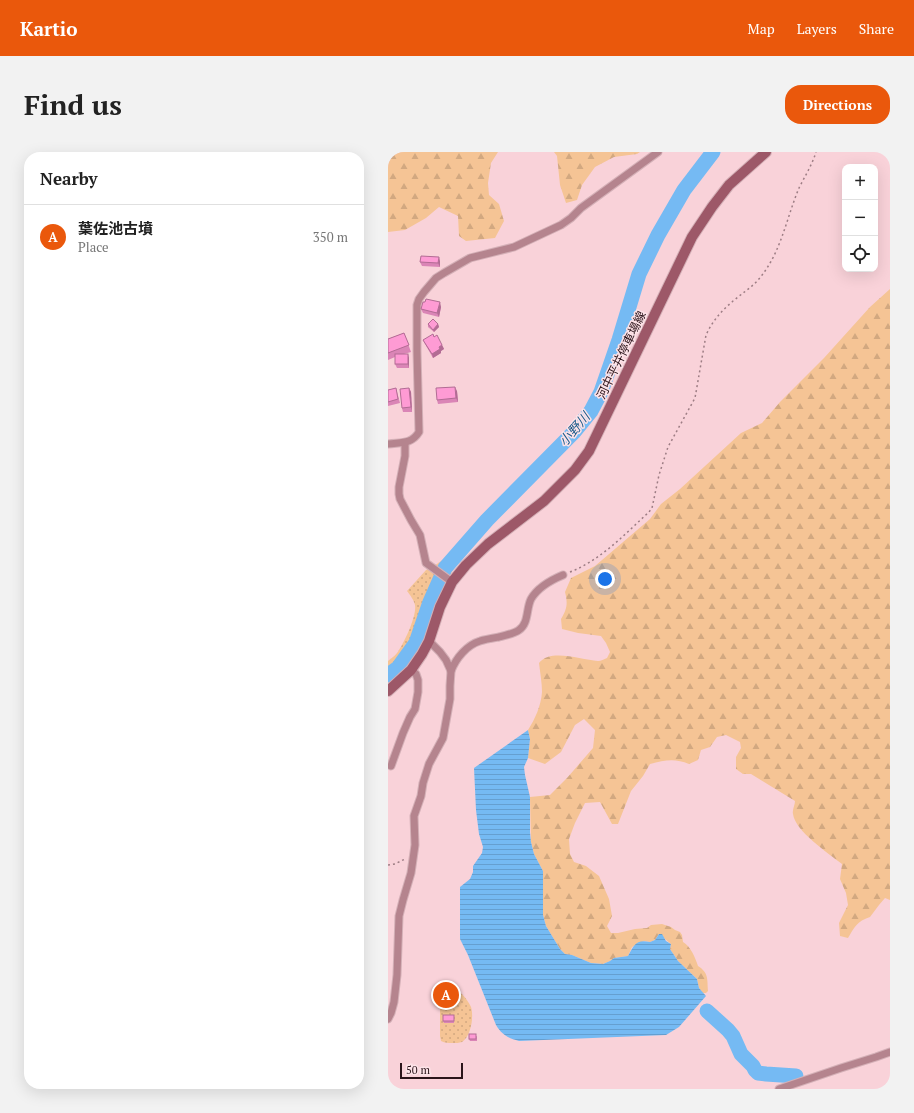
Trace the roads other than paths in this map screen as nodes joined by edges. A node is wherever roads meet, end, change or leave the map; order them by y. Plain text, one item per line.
1 (658, 152) edge
2 (766, 152) edge
3 (405, 443) junction
4 (388, 444) edge
5 (563, 574) road end
6 (450, 580) junction
7 (429, 640) junction
8 (411, 670) junction
9 (451, 671) junction
10 (388, 690) edge
11 (391, 766) dead end
12 (388, 1019) edge
13 (890, 1052) edge
14 (779, 1089) edge

1 - 3 street
2 - 6 main road, 河中平井停車場線
3 - 4 street
3 - 6 street
5 - 9 street
6 - 7 main road, 河中平井停車場線
7 - 8 main road, 河中平井停車場線
7 - 9 street
8 - 10 main road, 河中平井停車場線
8 - 11 street
9 - 12 street
13 - 14 street

